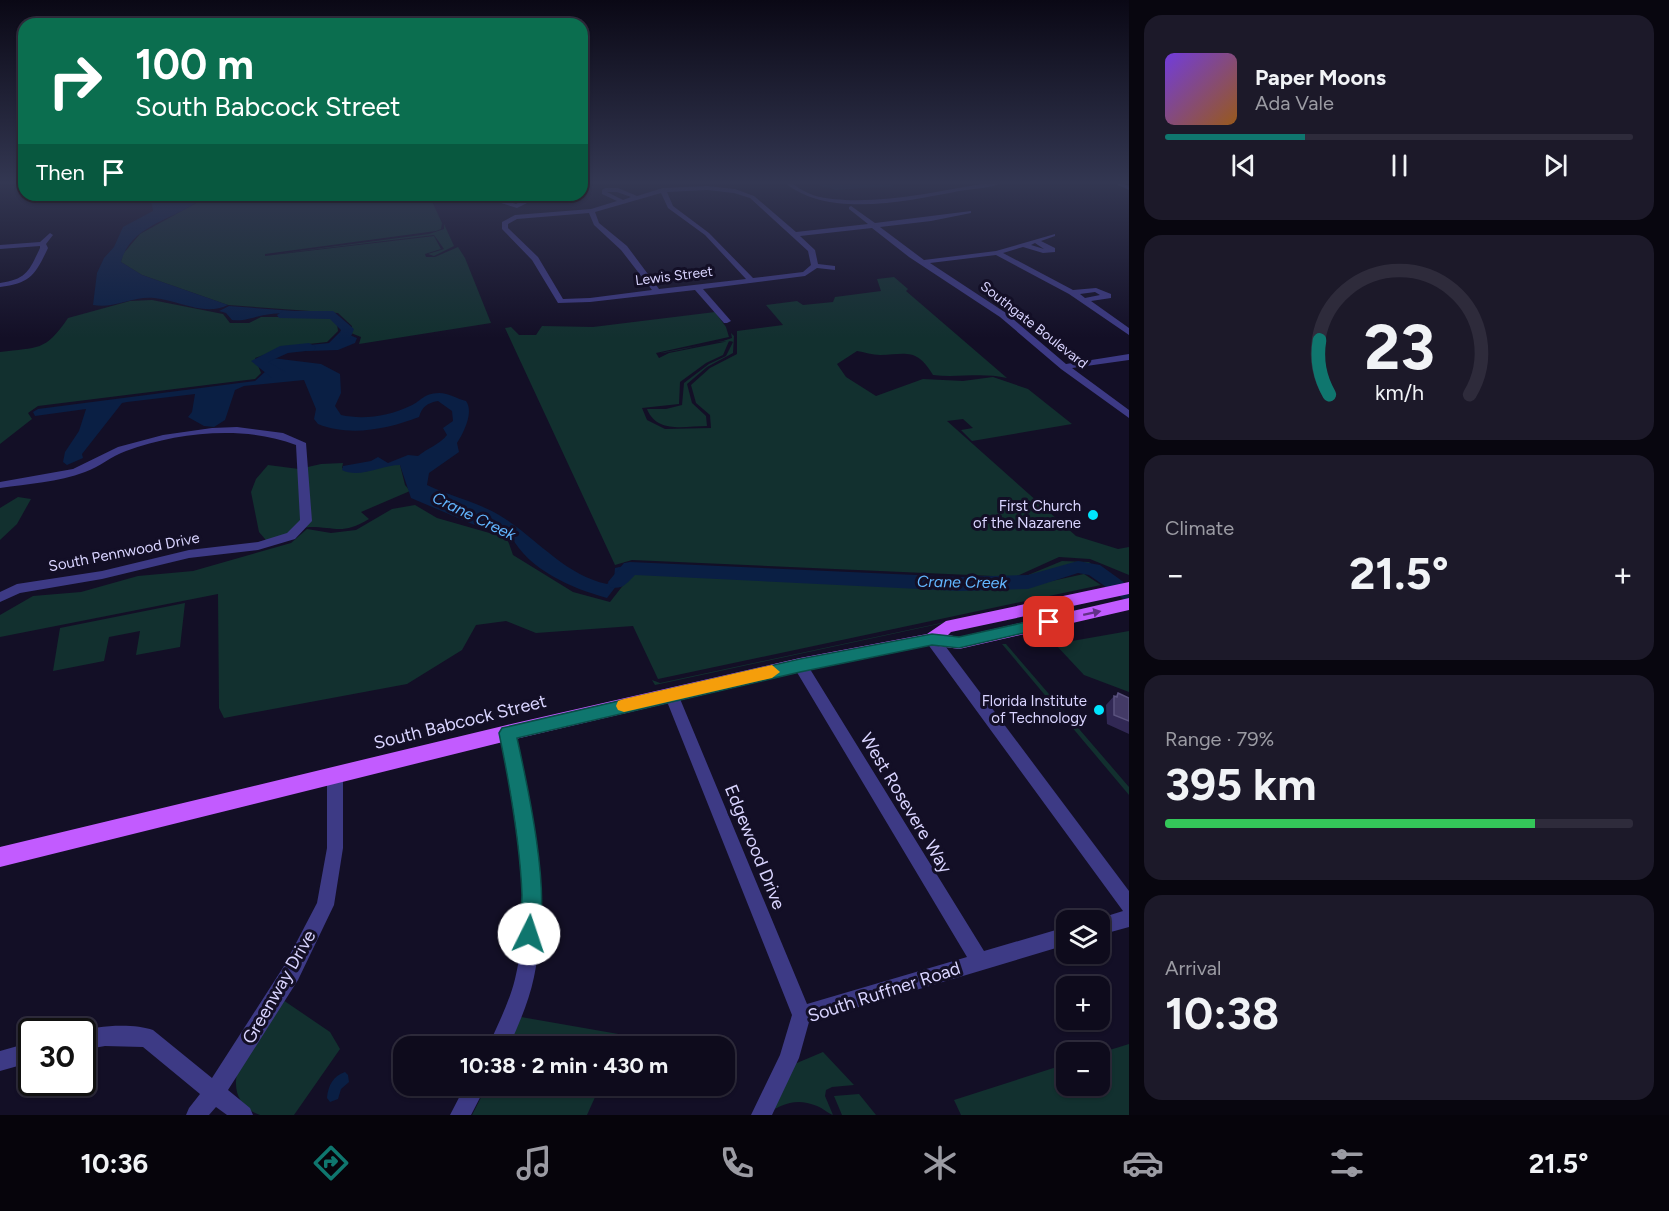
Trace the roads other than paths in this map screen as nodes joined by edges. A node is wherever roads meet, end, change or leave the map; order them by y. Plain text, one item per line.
1 (510, 234) edge
2 (608, 234) edge
3 (706, 234) edge
4 (796, 234) edge
5 (887, 234) edge
6 (50, 235) dead end
7 (1053, 235) dead end
8 (1036, 241) junction
9 (42, 244) junction
10 (0, 245) edge
11 (1025, 245) junction
12 (998, 253) junction
13 (927, 262) junction
14 (815, 266) junction
15 (832, 268) dead end
16 (751, 280) junction
17 (0, 285) edge
18 (697, 287) junction
19 (657, 292) junction
20 (1072, 292) junction
21 (1085, 300) junction
22 (727, 321) dead end
23 (1129, 332) edge
24 (1129, 357) edge
25 (1068, 366) junction
26 (1129, 407) edge
27 (1129, 415) edge
28 (0, 485) edge
29 (1129, 588) edge
30 (0, 597) edge
31 (1123, 606) edge
32 (932, 639) junction
33 (800, 665) junction
34 (671, 694) junction
35 (507, 733) junction
36 (335, 776) junction
37 (0, 857) edge
38 (1129, 905) edge
39 (1129, 918) edge
40 (1110, 923) edge
41 (1056, 939) edge
42 (979, 960) junction
43 (802, 1015) junction
44 (502, 1036) edge
45 (96, 1038) edge
46 (18, 1056) edge
47 (0, 1061) edge
48 (215, 1092) junction
49 (471, 1096) edge
50 (196, 1115) edge
51 (243, 1115) edge
52 (460, 1115) edge
53 (761, 1115) edge

1 - 19 street, Lewis Street
2 - 19 street
3 - 16 street
4 - 14 street
5 - 13 street, Southgate Boulevard
6 - 9 street
7 - 8 street
8 - 11 street
8 - 11 street
9 - 10 street
9 - 17 street
11 - 12 street
12 - 13 street
12 - 20 street
13 - 25 street, Southgate Boulevard
14 - 15 street
14 - 16 street, Lewis Street
16 - 18 street, Lewis Street
18 - 19 street, Lewis Street
18 - 22 street
20 - 21 street
20 - 21 street
21 - 23 street
24 - 25 street
25 - 26 street, Southgate Boulevard
25 - 27 street, Southgate Boulevard
28 - 30 street, South Pennwood Drive
29 - 32 main road, South Babcock Street
32 -> 31 main road, South Babcock Street
32 - 33 main road, South Babcock Street
32 - 38 street
33 - 34 main road, South Babcock Street
33 - 42 street, West Rosevere Way
34 - 35 main road, South Babcock Street
34 - 43 street, Edgewood Drive
35 - 36 main road, South Babcock Street
35 - 44 street
36 - 37 main road, South Babcock Street
36 - 48 street, Greenway Drive
39 - 40 street
41 - 42 street, South Ruffner Road
42 - 43 street, South Ruffner Road
43 - 53 street, South Ruffner Road
45 - 48 street
46 - 47 street
48 - 50 street, Greenway Drive
48 - 51 street
49 - 52 street

